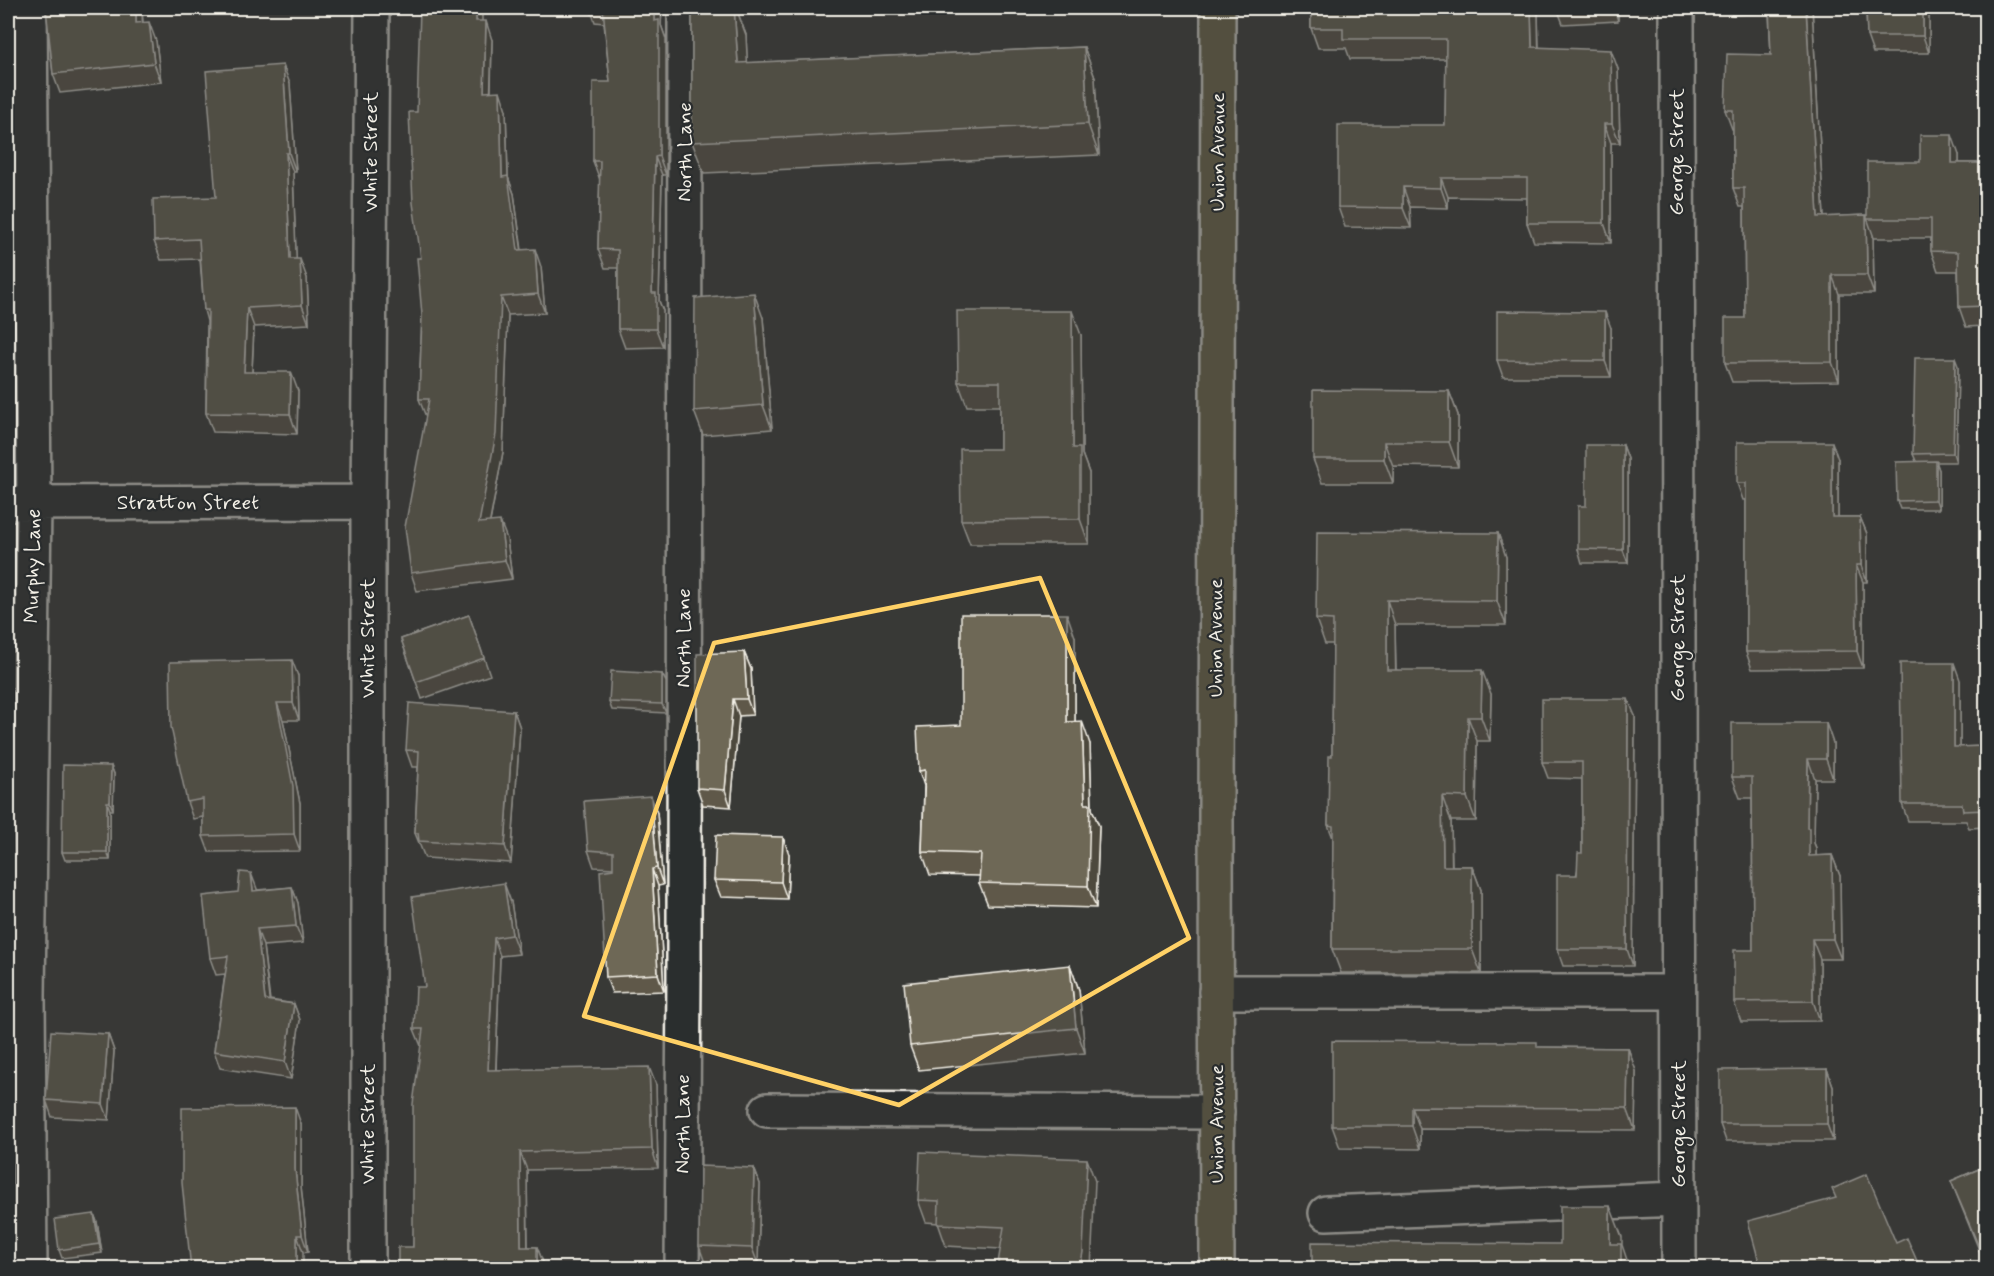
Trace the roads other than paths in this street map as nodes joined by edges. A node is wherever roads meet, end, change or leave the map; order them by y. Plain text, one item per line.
1 (30, 8) edge
2 (372, 8) edge
3 (685, 8) edge
4 (1218, 8) edge
5 (1677, 8) edge
6 (368, 502) junction
7 (21, 503) edge
8 (1216, 992) junction
9 (1678, 992) junction
10 (766, 1110) dead end
11 (1217, 1112) junction
12 (1679, 1199) junction
13 (1326, 1213) dead end
14 (30, 1269) edge
15 (368, 1269) edge
16 (682, 1269) edge
17 (1217, 1269) edge
18 (1679, 1269) edge

1 - 7 street, Murphy Lane
2 - 6 street, White Street
3 - 16 street, North Lane
4 - 8 main road, Union Avenue
5 - 9 street, George Street
6 - 7 street, Stratton Street
6 - 15 street, White Street
7 - 14 street, Murphy Lane
8 - 9 street
8 - 11 main road, Union Avenue
9 - 12 street, George Street
10 - 11 street
11 - 17 main road, Union Avenue
12 - 13 street
12 - 18 street, George Street

